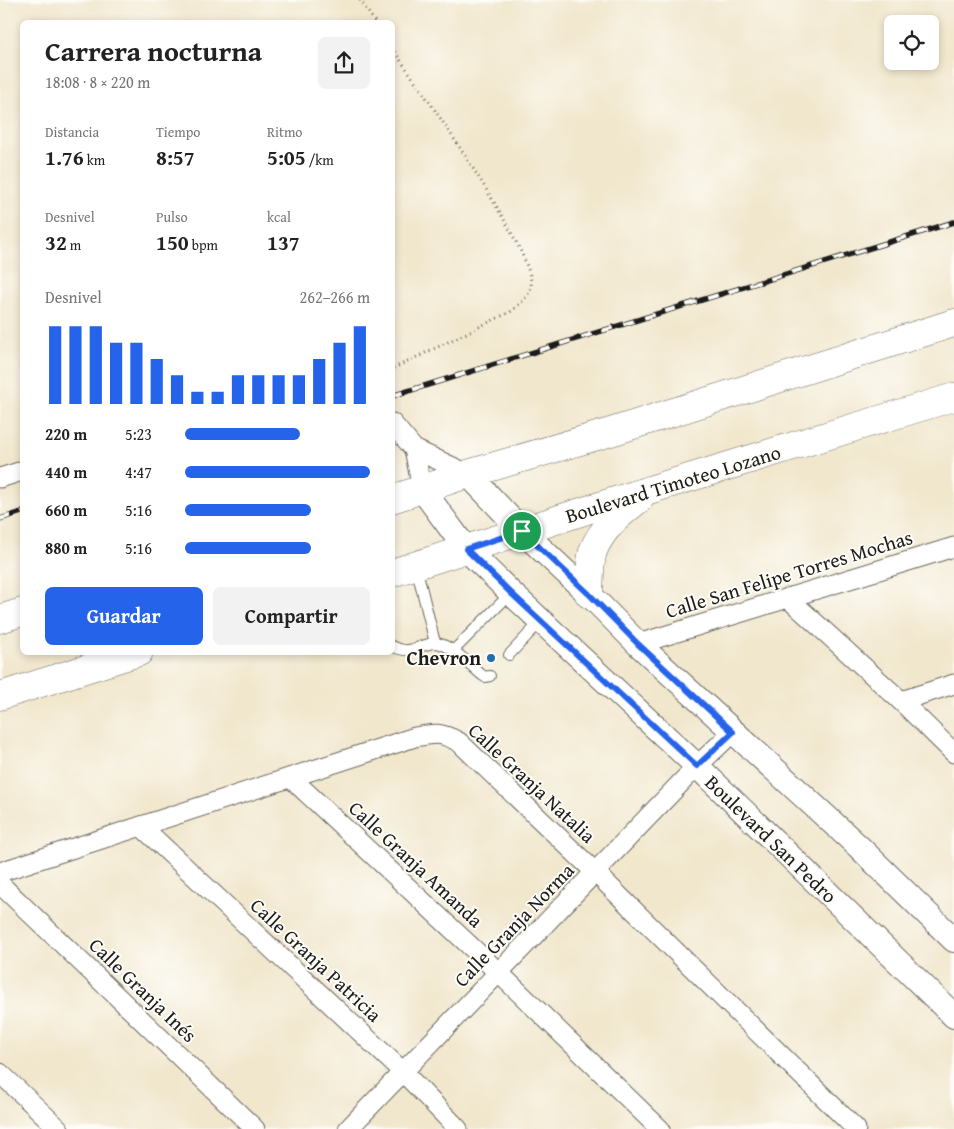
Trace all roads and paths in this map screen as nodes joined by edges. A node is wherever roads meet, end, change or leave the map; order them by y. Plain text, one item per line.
1 (360, 0) edge
2 (374, 20) edge
3 (395, 52) edge
4 (954, 323) edge
5 (395, 368) edge
6 (954, 397) edge
7 (395, 427) edge
8 (414, 449) junction
9 (20, 472) edge
10 (468, 474) junction
11 (0, 478) edge
12 (422, 489) junction
13 (650, 490) junction
14 (395, 497) edge
15 (522, 531) junction
16 (954, 547) edge
17 (466, 549) junction
18 (404, 569) edge
19 (511, 593) junction
20 (589, 594) junction
21 (788, 599) junction
22 (20, 613) edge
23 (0, 619) edge
24 (541, 620) junction
25 (435, 643) junction
26 (638, 644) junction
27 (395, 648) edge
28 (454, 650) junction
29 (129, 655) edge
30 (509, 655) dead end
31 (490, 676) dead end
32 (954, 684) edge
33 (0, 696) edge
34 (901, 701) junction
35 (733, 732) junction
36 (954, 753) edge
37 (697, 766) junction
38 (292, 778) junction
39 (141, 826) junction
40 (0, 872) edge
41 (596, 873) junction
42 (0, 884) edge
43 (954, 940) edge
44 (499, 972) junction
45 (954, 1016) edge
46 (403, 1072) junction
47 (0, 1073) edge
48 (59, 1129) edge
49 (255, 1129) edge
50 (348, 1129) edge
51 (458, 1129) edge
52 (660, 1129) edge
53 (856, 1129) edge

1 - 2 path
3 - 5 path
4 - 10 main road
6 - 13 main road, Boulevard Timoteo Lozano
7 - 8 street
8 - 10 street
8 - 12 street
9 - 11 street
10 - 12 main road
10 - 15 street
12 - 14 main road
12 - 17 street, Boulevard San Pedro
13 - 15 main road, Boulevard Timoteo Lozano
13 - 20 main road
15 - 17 main road, Boulevard Timoteo Lozano
15 - 20 street
16 - 21 street, Calle San Felipe Torres Mochas
17 - 18 main road, Boulevard Timoteo Lozano
17 - 19 street, Boulevard San Pedro
18 - 25 lane
19 - 24 street, Boulevard San Pedro
19 - 28 lane
20 - 26 street
21 - 26 street, Calle San Felipe Torres Mochas
21 - 34 street
22 - 23 main road
24 - 30 lane
24 - 37 street, Boulevard San Pedro
25 - 27 lane
25 - 28 lane
26 - 35 street
28 - 31 lane
29 - 33 main road
32 - 34 street
34 - 36 street
35 - 37 street, Calle Granja Norma
35 - 43 street
37 - 41 street, Calle Granja Norma
37 - 45 street, Boulevard San Pedro
38 - 39 street, Calle Granja Natalia
38 - 41 street, Calle Granja Natalia
38 - 44 street, Calle Granja Amanda
39 - 40 street, Calle Granja Natalia
39 - 46 street, Calle Granja Patricia
41 - 44 street, Calle Granja Norma
41 - 53 street, Calle Granja Natalia
42 - 49 street, Calle Granja Inés
44 - 46 street, Calle Granja Norma
44 - 52 street, Calle Granja Amanda
46 - 50 street, Calle Granja Norma
46 - 51 street, Calle Granja Patricia
47 - 48 street

